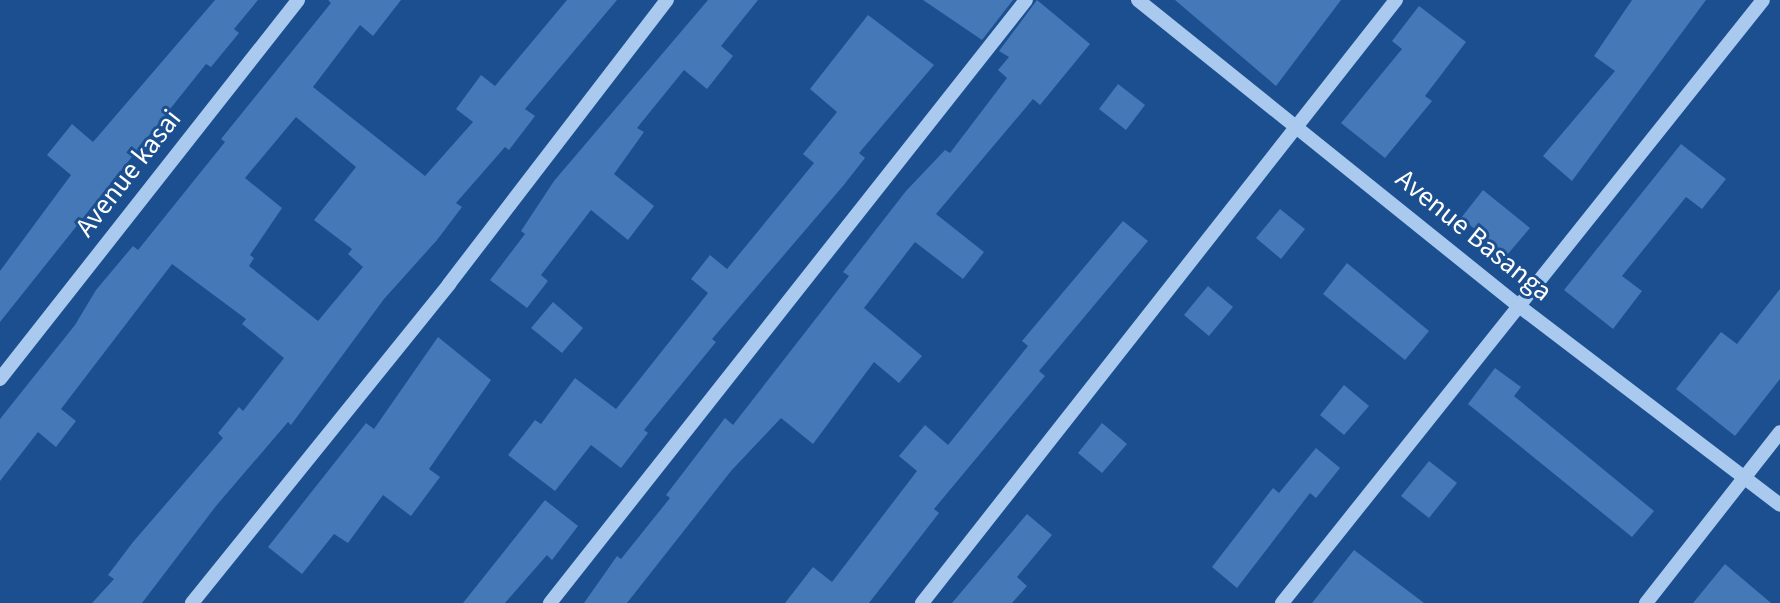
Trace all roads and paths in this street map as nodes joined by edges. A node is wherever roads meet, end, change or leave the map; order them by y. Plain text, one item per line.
1 (298, 0) edge
2 (667, 0) edge
3 (1026, 0) edge
4 (1138, 0) edge
5 (1396, 0) edge
6 (1763, 0) edge
7 (1297, 123) junction
8 (1519, 306) junction
9 (0, 379) edge
10 (1780, 432) edge
11 (1743, 478) junction
12 (1780, 505) edge
13 (192, 603) edge
14 (550, 603) edge
15 (922, 603) edge
16 (1282, 603) edge
17 (1646, 603) edge

1 - 9 street, Avenue kasai
2 - 13 street
3 - 14 street
4 - 7 street, Avenue Basanga
5 - 7 street
6 - 8 street
7 - 8 street, Avenue Basanga
7 - 15 street
8 - 11 street, Avenue Basanga
8 - 16 street
10 - 11 street
11 - 12 street, Avenue Basanga
11 - 17 street

